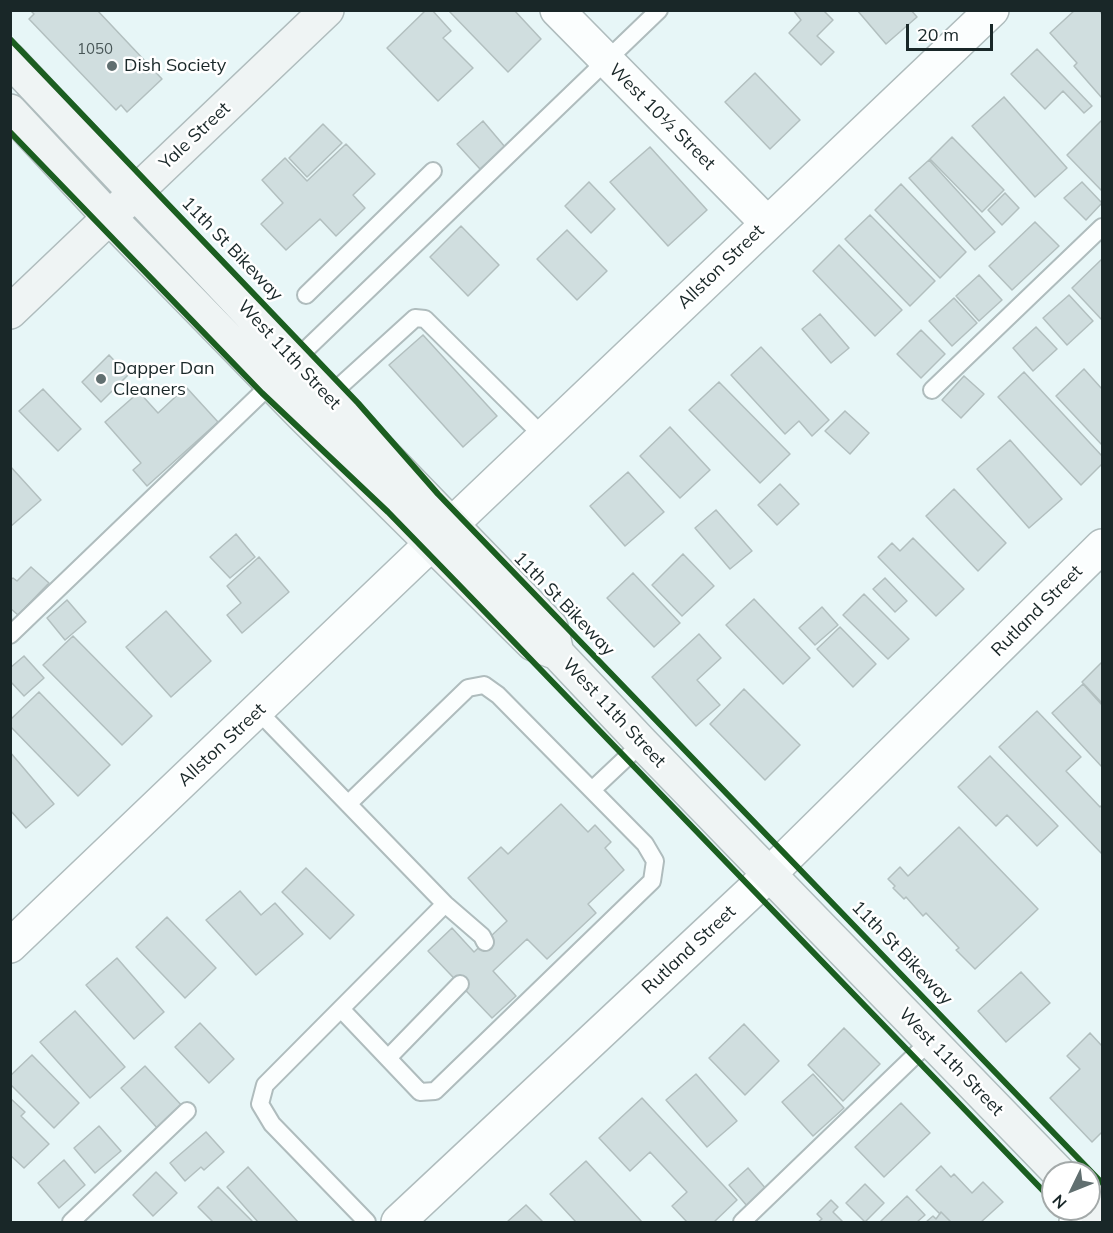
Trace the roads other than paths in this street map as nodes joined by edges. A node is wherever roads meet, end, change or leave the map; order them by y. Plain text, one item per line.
1 (327, 10) edge
2 (557, 10) edge
3 (659, 10) edge
4 (992, 10) edge
5 (10, 60) edge
6 (607, 61) junction
7 (10, 111) edge
8 (433, 171) dead end
9 (136, 192) junction
10 (109, 217) junction
11 (767, 223) junction
12 (1102, 227) edge
13 (306, 295) dead end
14 (10, 312) edge
15 (294, 361) junction
16 (272, 384) junction
17 (932, 390) dead end
18 (328, 397) junction
19 (544, 437) junction
20 (442, 534) junction
21 (1102, 546) edge
22 (10, 635) edge
23 (258, 711) junction
24 (642, 743) junction
25 (592, 790) junction
26 (348, 804) junction
27 (770, 874) junction
28 (445, 904) junction
29 (485, 942) dead end
30 (10, 946) edge
31 (460, 984) dead end
32 (341, 1009) junction
33 (930, 1041) junction
34 (388, 1058) junction
35 (187, 1111) dead end
36 (1047, 1161) edge
37 (71, 1222) edge
38 (367, 1222) edge
39 (398, 1222) edge
40 (742, 1222) edge

1 - 9 main road, Yale Street
2 - 6 street, West 10½ Street
3 - 6 lane
4 - 11 street, Allston Street
5 - 9 main road, West 11th Street
6 - 11 street, West 10½ Street
6 - 15 lane
7 - 10 main road, West 11th Street
8 - 13 lane
9 - 10 main road, Yale Street
9 - 15 main road, West 11th Street
10 - 14 main road, Yale Street
10 - 16 main road, West 11th Street
11 - 19 street, Allston Street
12 - 17 lane
15 - 18 main road, West 11th Street
16 - 20 main road, West 11th Street
16 - 22 lane
18 - 19 lane
18 - 20 main road, West 11th Street
19 - 20 street, Allston Street
20 - 23 street, Allston Street
20 - 24 main road, West 11th Street
21 - 27 street, Rutland Street
23 - 26 lane
23 - 30 street, Allston Street
24 - 25 lane
24 - 27 main road, West 11th Street
25 - 26 lane
25 - 34 lane
26 - 28 lane
27 - 33 main road, West 11th Street
27 - 39 street, Rutland Street
28 - 29 lane
28 - 32 lane
31 - 34 lane
32 - 34 lane
32 - 38 lane
33 - 36 main road, West 11th Street
33 - 40 lane
35 - 37 lane

